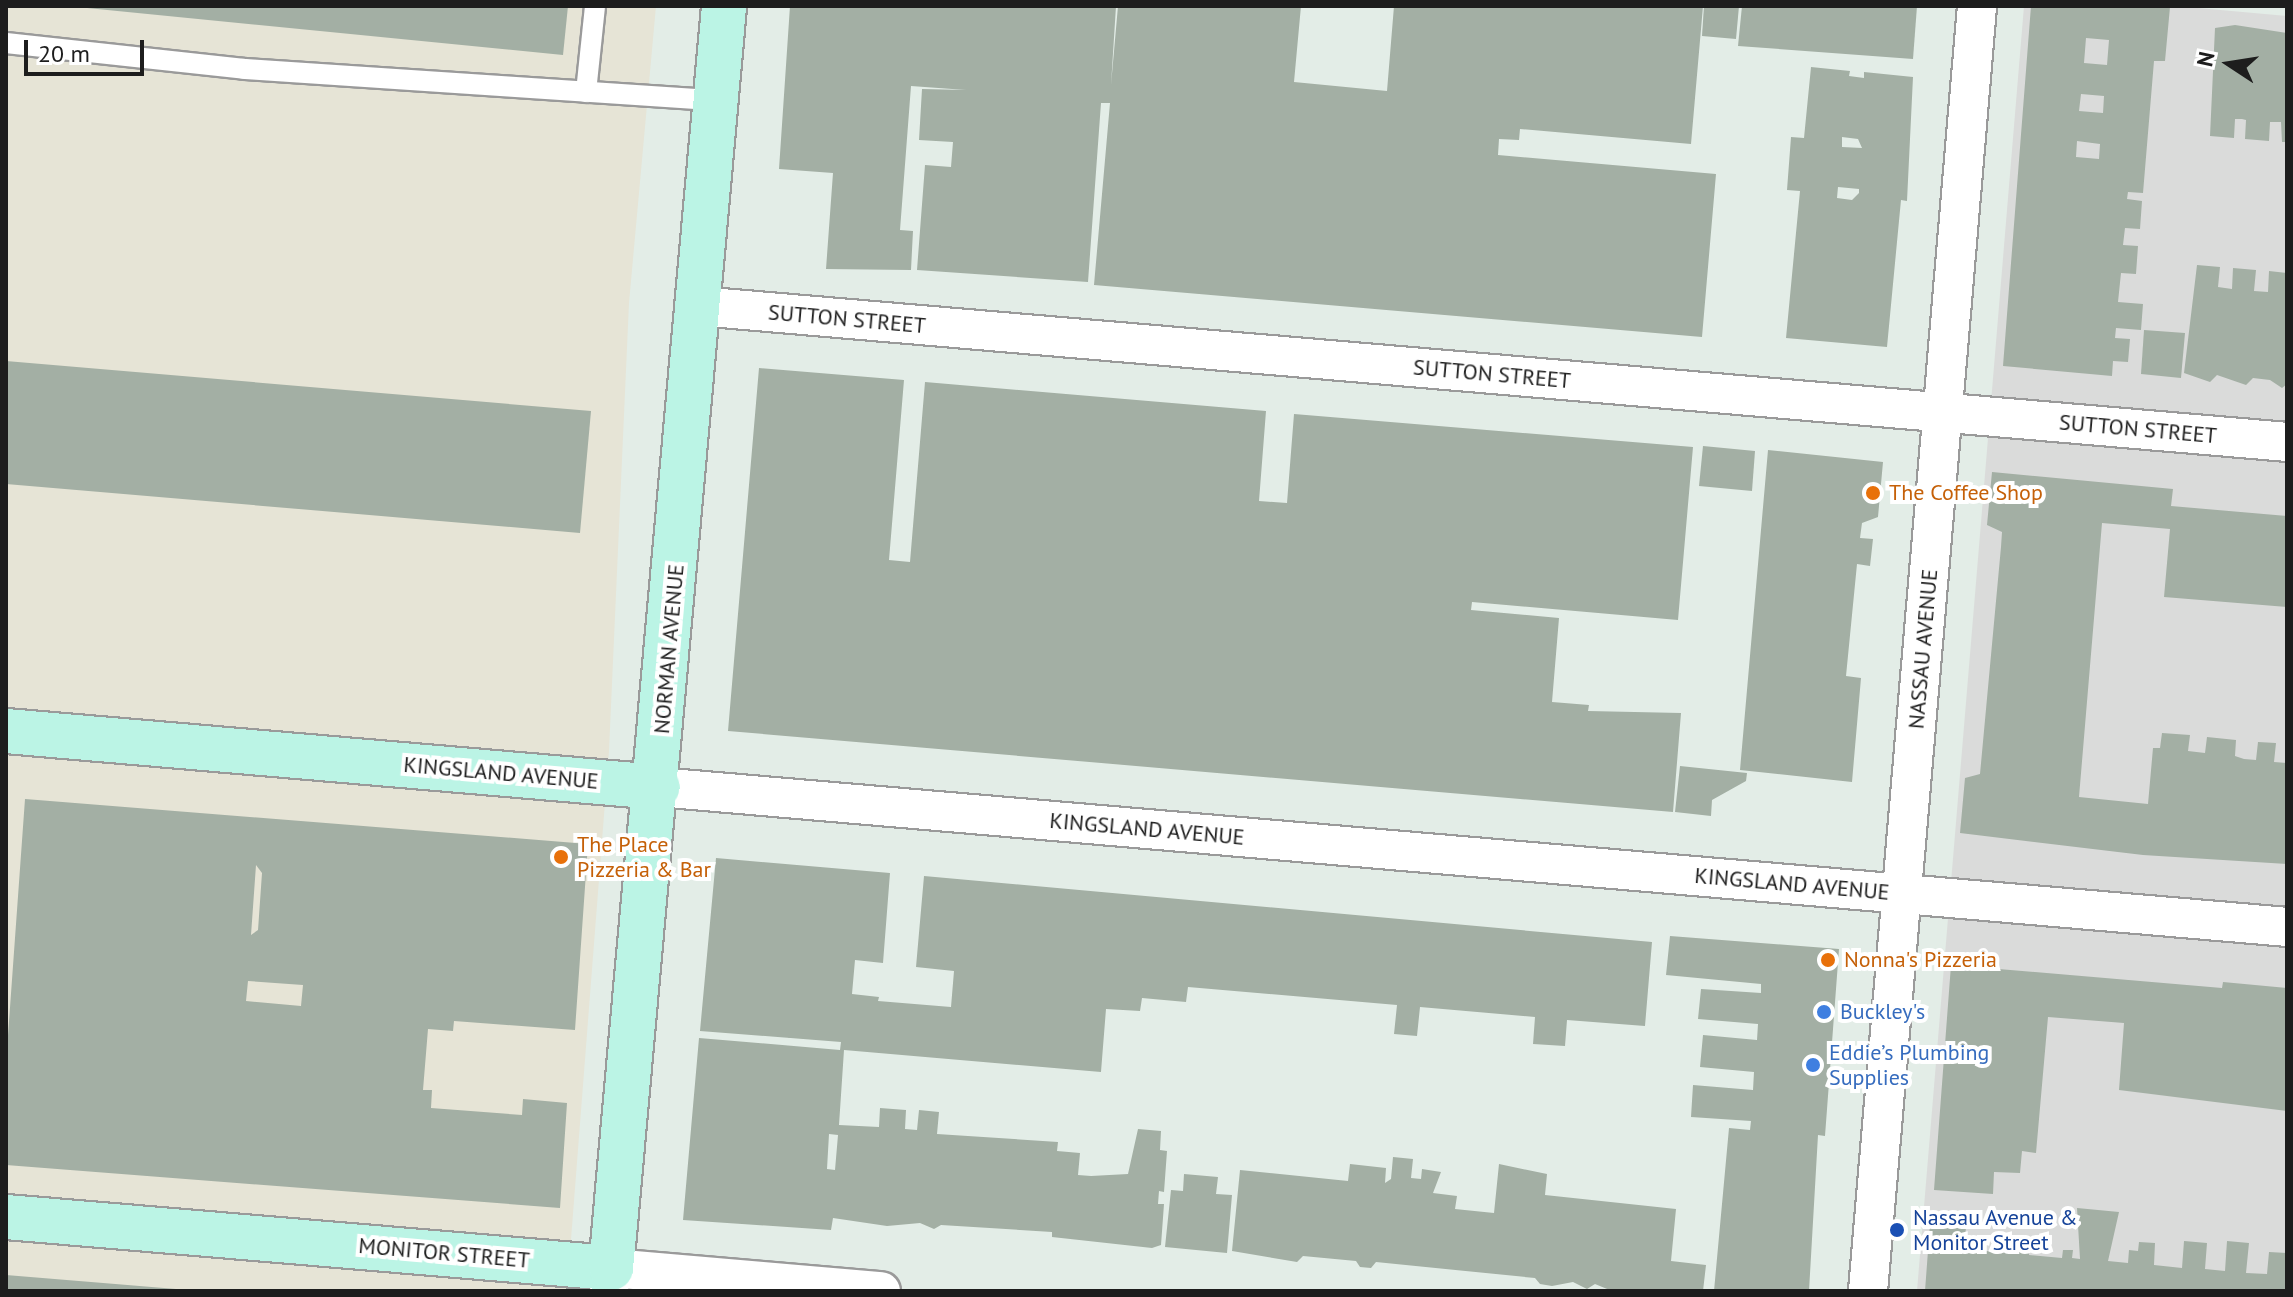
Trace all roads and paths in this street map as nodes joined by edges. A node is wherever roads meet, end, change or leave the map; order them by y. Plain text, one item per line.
1 (595, 6) edge
2 (724, 6) edge
3 (1977, 6) edge
4 (6, 43) edge
5 (586, 92) junction
6 (716, 100) junction
7 (698, 306) junction
8 (1943, 413) junction
9 (2287, 442) edge
10 (6, 731) edge
11 (658, 787) junction
12 (1902, 894) junction
13 (2287, 927) edge
14 (6, 1217) edge
15 (610, 1279) edge
16 (881, 1291) edge
17 (1868, 1291) edge

1 - 5 lane
2 - 6 main road, NORMAN AVENUE
3 - 8 street, NASSAU AVENUE
4 - 5 lane
5 - 6 lane
6 - 7 main road, NORMAN AVENUE
7 - 8 street, SUTTON STREET
7 - 11 main road, NORMAN AVENUE
8 - 9 street, SUTTON STREET
8 - 12 street, NASSAU AVENUE
10 - 11 main road, KINGSLAND AVENUE
11 - 12 street, KINGSLAND AVENUE
11 - 15 main road, NORMAN AVENUE
12 - 13 street, KINGSLAND AVENUE
12 - 17 street, NASSAU AVENUE
14 - 15 main road, MONITOR STREET
15 - 16 street, MONITOR STREET

